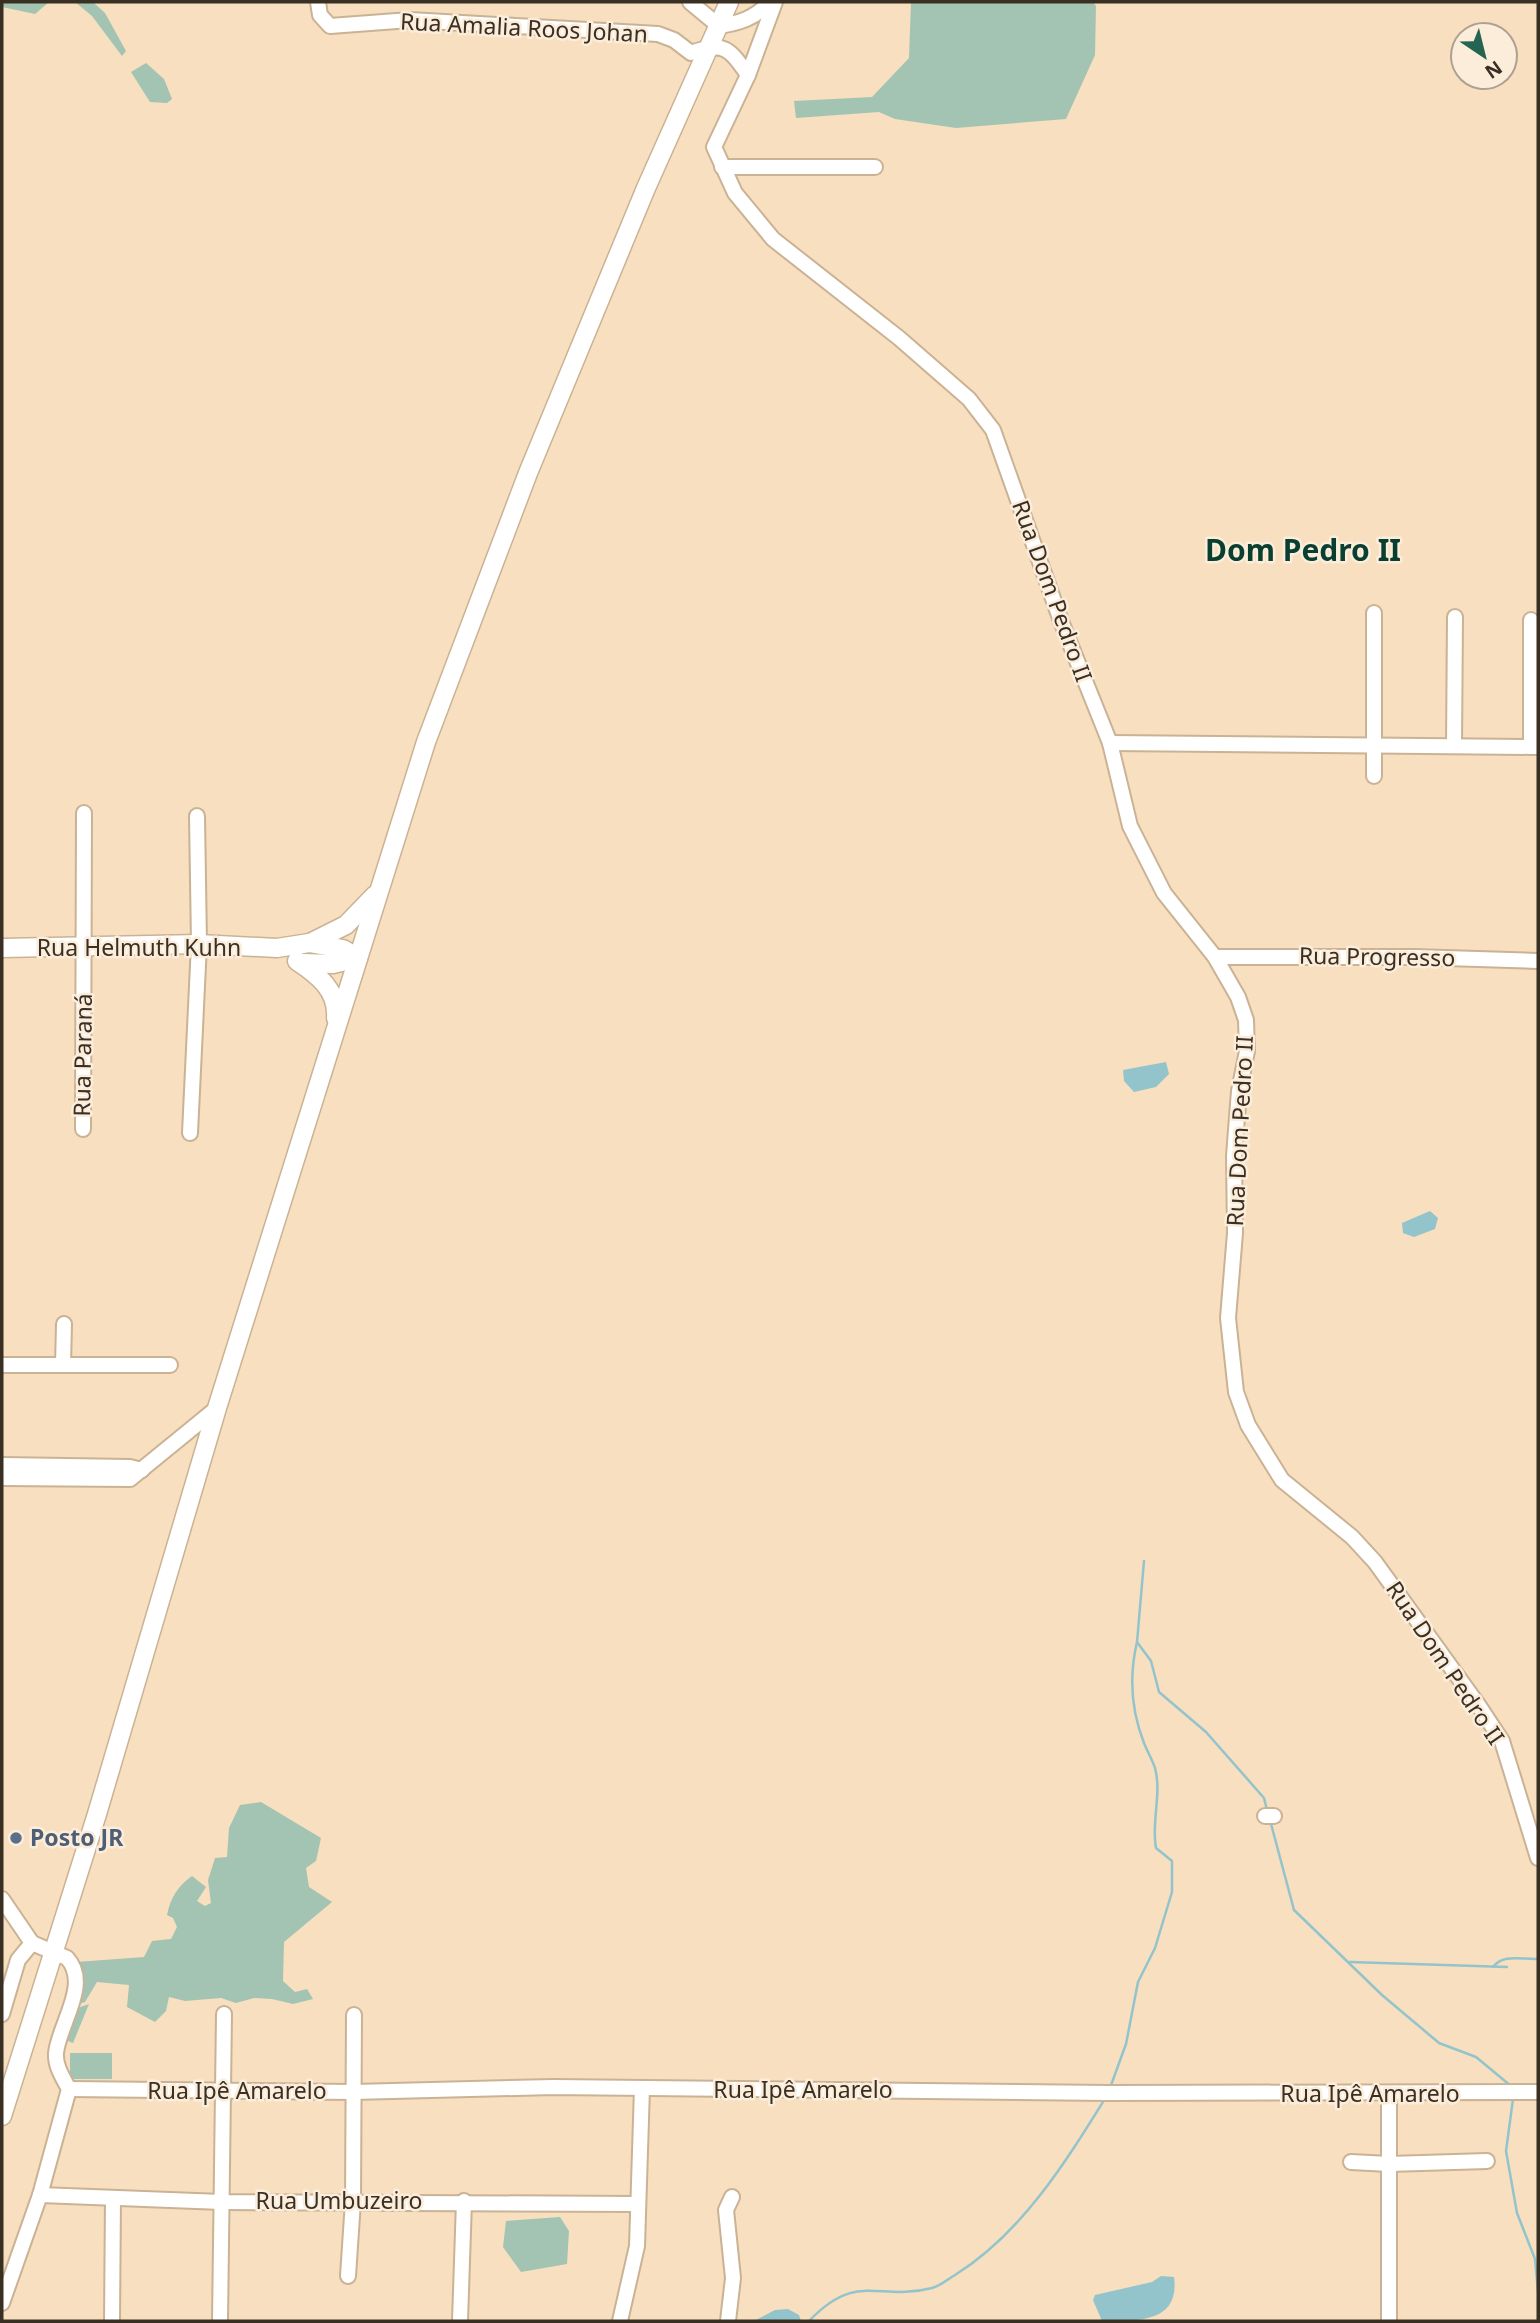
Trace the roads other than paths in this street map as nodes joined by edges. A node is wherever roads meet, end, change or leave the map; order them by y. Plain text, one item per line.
1 (318, 2) edge
2 (690, 2) edge
3 (729, 2) edge
4 (770, 2) edge
5 (775, 2) edge
6 (719, 26) junction
7 (712, 45) junction
8 (748, 75) junction
9 (722, 167) junction
10 (875, 167) dead end
11 (1374, 612) dead end
12 (1455, 617) dead end
13 (1531, 620) dead end
14 (1110, 743) junction
15 (1374, 745) junction
16 (1454, 746) junction
17 (1535, 747) edge
18 (1374, 776) dead end
19 (84, 813) dead end
20 (197, 816) dead end
21 (385, 876) junction
22 (309, 943) junction
23 (199, 944) junction
24 (2, 948) edge
25 (84, 948) junction
26 (277, 948) junction
27 (1215, 957) junction
28 (358, 958) junction
29 (297, 961) junction
30 (1538, 961) edge
31 (335, 1032) junction
32 (83, 1129) dead end
33 (190, 1133) dead end
34 (64, 1324) dead end
35 (2, 1365) edge
36 (63, 1365) junction
37 (170, 1365) dead end
38 (217, 1408) junction
39 (2, 1465) edge
40 (142, 1470) junction
41 (2, 1478) edge
42 (1538, 1858) edge
43 (2, 1899) edge
44 (32, 1943) junction
45 (52, 1951) junction
46 (2, 2014) edge
47 (224, 2014) dead end
48 (354, 2015) dead end
49 (642, 2088) junction
50 (69, 2090) junction
51 (223, 2092) junction
52 (353, 2092) junction
53 (1538, 2092) edge
54 (1389, 2094) junction
55 (2, 2116) edge
56 (1487, 2161) dead end
57 (1351, 2162) dead end
58 (1389, 2164) junction
59 (40, 2195) junction
60 (732, 2197) dead end
61 (113, 2198) junction
62 (353, 2201) junction
63 (464, 2201) junction
64 (222, 2202) junction
65 (638, 2204) junction
66 (348, 2276) dead end
67 (2, 2303) edge
68 (112, 2321) edge
69 (220, 2321) edge
70 (460, 2321) edge
71 (620, 2321) edge
72 (728, 2321) edge
73 (1389, 2321) edge

1 - 7 street, Rua Amalia Roos Johan
2 - 6 street
3 - 6 main road
4 - 6 street
5 - 8 street, Rua Dom Pedro II
6 - 7 main road
7 - 8 street
7 - 21 main road
8 - 9 street, Rua Dom Pedro II
9 - 10 street
9 - 14 street, Rua Dom Pedro II
11 - 15 street
12 - 16 street
13 - 17 street
14 - 15 street
14 - 27 street, Rua Dom Pedro II
15 - 16 street
15 - 18 street
16 - 17 street
19 - 25 street, Rua Paraná
20 - 23 street
21 - 22 main road
21 - 28 main road
22 - 26 main road, Rua Helmuth Kuhn
22 - 28 main road, Rua Helmuth Kuhn
23 - 25 main road, Rua Helmuth Kuhn
23 - 26 main road, Rua Helmuth Kuhn
23 - 33 street
24 - 25 main road, Rua Helmuth Kuhn
25 - 32 street, Rua Paraná
26 - 29 main road
27 - 30 street, Rua Progresso
27 - 42 street, Rua Dom Pedro II
28 - 29 main road
28 - 31 main road
29 - 31 main road
31 - 38 main road
34 - 36 street
35 - 36 street
36 - 37 street
38 - 40 street
38 - 45 main road
39 - 40 street
40 - 41 street
43 - 44 street
44 - 45 street
44 - 46 street
45 - 50 street
45 - 55 main road
47 - 51 street
48 - 52 street
49 - 52 street, Rua Ipê Amarelo
49 - 54 street, Rua Ipê Amarelo
49 - 65 street
50 - 51 street, Rua Ipê Amarelo
50 - 59 street
51 - 52 street, Rua Ipê Amarelo
51 - 64 street
52 - 62 street
53 - 54 street, Rua Ipê Amarelo
54 - 58 street
56 - 58 street
57 - 58 street
58 - 73 street
59 - 61 street, Rua Umbuzeiro
59 - 67 street
60 - 72 street
61 - 64 street, Rua Umbuzeiro
61 - 68 street
62 - 63 street, Rua Umbuzeiro
62 - 64 street, Rua Umbuzeiro
62 - 66 street
63 - 65 street, Rua Umbuzeiro
63 - 70 street
64 - 69 street
65 - 71 street

